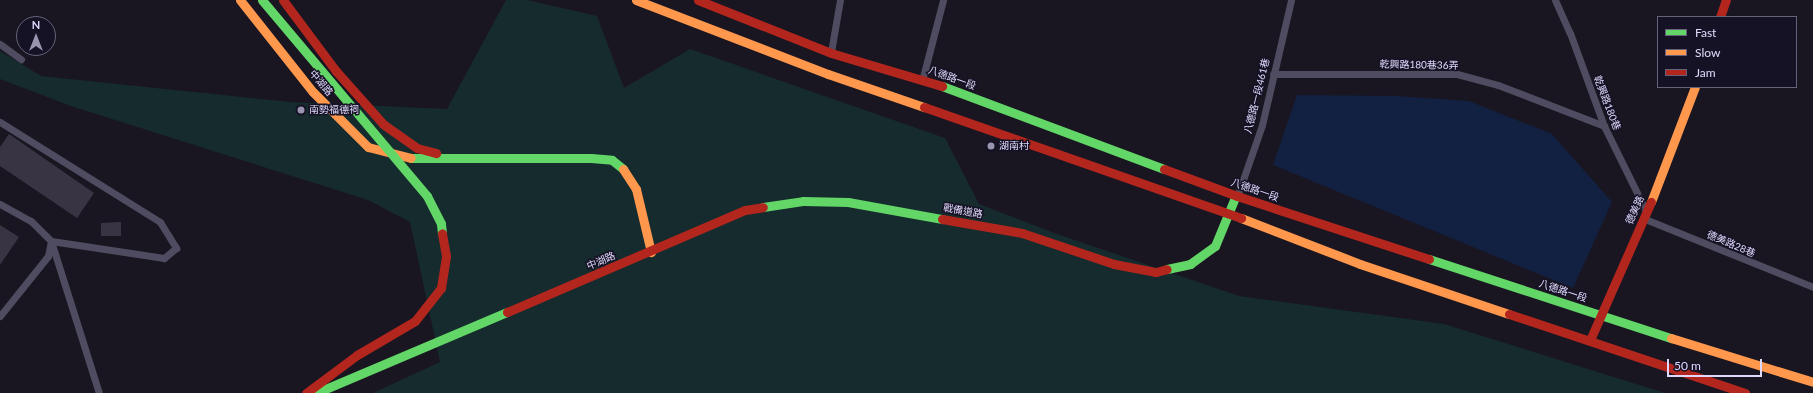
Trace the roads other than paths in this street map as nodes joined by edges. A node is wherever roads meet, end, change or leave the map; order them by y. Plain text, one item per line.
1 (263, 0) edge
2 (283, 0) edge
3 (636, 0) edge
4 (698, 0) edge
5 (840, 0) edge
6 (943, 0) edge
7 (1291, 0) edge
8 (1555, 0) edge
9 (1726, 0) edge
10 (243, 3) edge
11 (1720, 16) edge
12 (0, 44) edge
13 (21, 59) dead end
14 (830, 63) junction
15 (335, 69) junction
16 (1273, 74) junction
17 (922, 79) junction
18 (1695, 88) edge
19 (311, 89) junction
20 (0, 122) edge
21 (1604, 126) junction
22 (451, 157) junction
23 (1237, 196) junction
24 (0, 204) edge
25 (1227, 213) junction
26 (1644, 215) junction
27 (51, 241) junction
28 (650, 252) junction
29 (1813, 287) edge
30 (1, 313) edge
31 (1600, 315) junction
32 (1590, 340) junction
33 (1813, 382) edge
34 (99, 393) edge
35 (306, 393) edge
36 (316, 393) edge
37 (1745, 393) edge

1 - 10 lane
1 - 35 street, bridge
2 - 15 street, 中湖路
3 - 14 street, 八德路一段
4 - 14 street, 八德路一段
5 - 14 lane
6 - 17 lane
7 - 16 lane, 八德路一段461巷
8 - 21 lane, 乾興路180巷
9 - 11 street
10 - 19 street, 中湖路
12 - 13 lane
14 - 17 street, 八德路一段
14 - 25 street, 八德路一段
15 - 19 lane
15 - 22 street, 中湖路
16 - 21 lane, 乾興路180巷36弄
16 - 23 lane, 八德路一段461巷
17 - 23 street, 八德路一段
18 - 26 street, 德美路
19 - 22 street, 中湖路
20 - 27 lane
21 - 26 lane, 乾興路180巷
22 - 28 street, 中湖路
23 - 25 street, 戰備道路
23 - 31 street, 八德路一段
24 - 27 lane
25 - 28 street, 戰備道路
25 - 32 street, 八德路一段
26 - 29 lane, 德美路28巷
26 - 31 street, 德美路
27 - 30 lane
27 - 34 lane
28 - 36 street, 中湖路
31 - 32 street, 德美路
31 - 33 street, 八德路一段
32 - 37 street, 八德路一段

